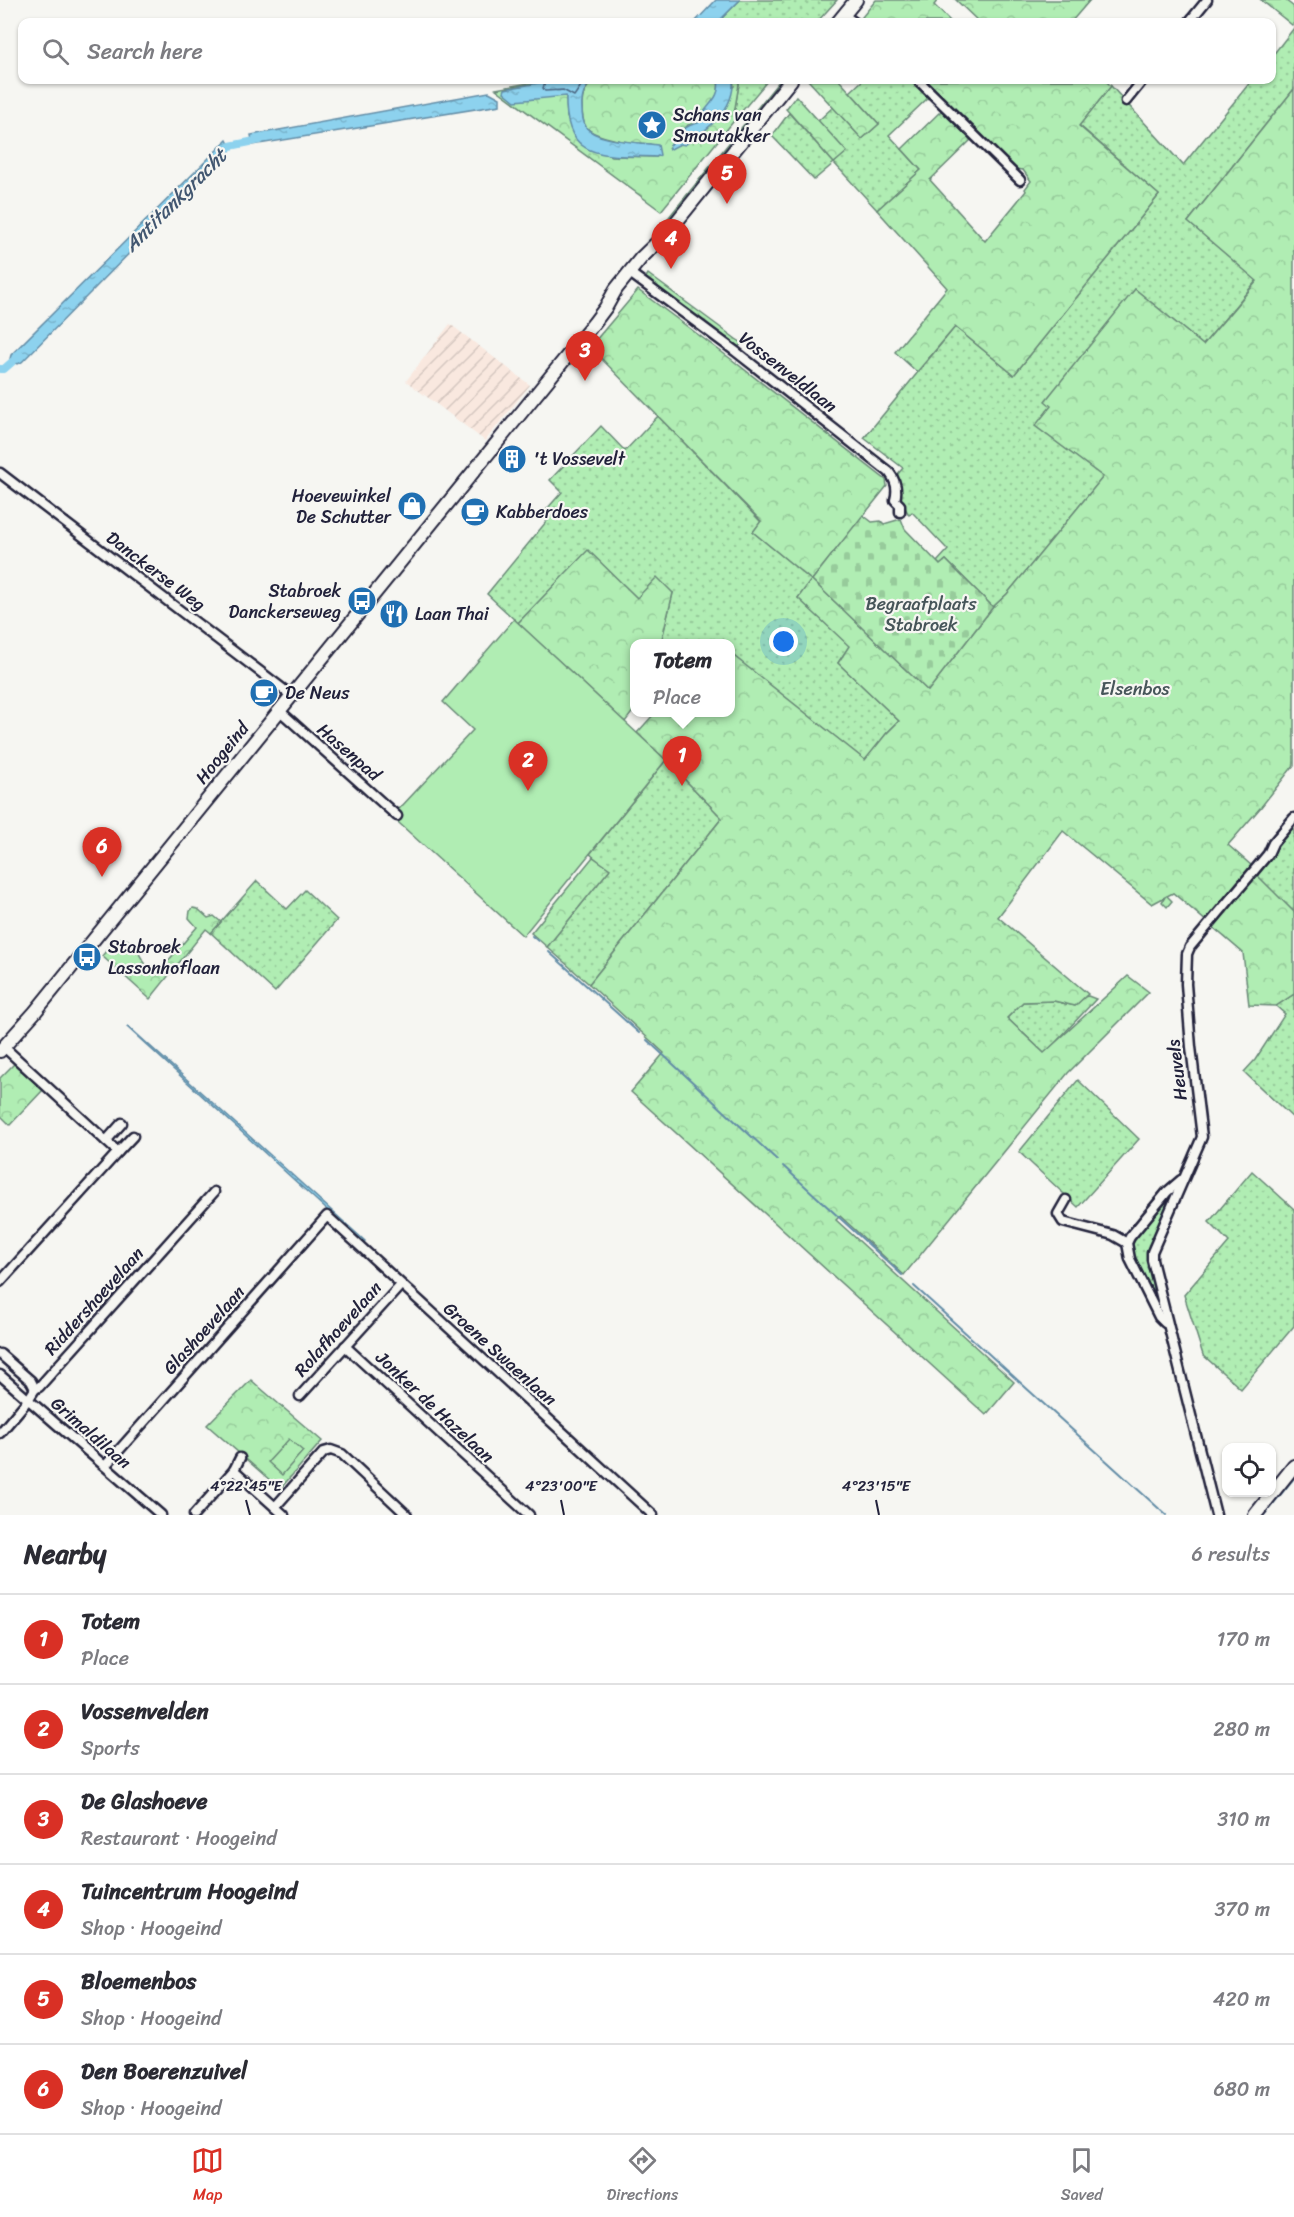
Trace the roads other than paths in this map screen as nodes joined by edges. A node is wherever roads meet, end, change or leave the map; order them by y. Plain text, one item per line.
1 (856, 0) edge
2 (1207, 0) edge
3 (846, 18) edge
4 (1192, 18) edge
5 (789, 84) edge
6 (922, 84) edge
7 (1140, 84) edge
8 (1126, 100) dead end
9 (1020, 180) dead end
10 (633, 275) junction
11 (0, 473) edge
12 (900, 512) dead end
13 (292, 696) junction
14 (280, 711) junction
15 (397, 816) dead end
16 (1294, 818) edge
17 (2, 1049) edge
18 (122, 1123) dead end
19 (133, 1137) dead end
20 (106, 1141) junction
21 (118, 1152) junction
22 (1184, 1178) junction
23 (214, 1192) dead end
24 (1066, 1200) dead end
25 (327, 1216) joint
26 (1127, 1243) junction
27 (0, 1282) edge
28 (401, 1285) junction
29 (1167, 1325) junction
30 (345, 1346) junction
31 (0, 1354) edge
32 (0, 1375) edge
33 (35, 1389) junction
34 (300, 1396) dead end
35 (28, 1400) junction
36 (0, 1433) edge
37 (240, 1458) dead end
38 (105, 1466) junction
39 (1294, 1466) edge
40 (234, 1470) junction
41 (275, 1507) junction
42 (156, 1513) edge
43 (194, 1515) edge
44 (284, 1515) edge
45 (407, 1515) edge
46 (529, 1515) edge
47 (653, 1515) edge
48 (1216, 1515) edge
49 (1255, 1515) edge

1 - 3 main road
2 - 4 street
5 - 10 main road, Hoogeind
6 - 9 street
7 - 8 street
10 - 12 street, Vossenveldlaan
10 - 13 main road, Hoogeind
11 - 13 street, Danckerse Weg
13 - 14 main road, Hoogeind
14 - 15 street, Hasenpad
14 - 17 main road, Hoogeind
16 - 22 street, Heuvels
17 - 20 street
18 - 20 street
19 - 21 street
20 - 21 street
21 - 27 street
22 - 26 street, Heuvels
22 - 29 street, Heuvels
23 - 33 street, Riddershoevelaan
24 - 26 street
25 - 28 street, Groene Swaenlaan
25 - 38 street, Glashoevelaan
26 - 29 street, Heuvels
28 - 30 street, Rolafhoevelaan
28 - 47 street, Groene Swaenlaan
29 - 48 street, Heuvels
30 - 34 street, Rolafhoevelaan
30 - 46 street, Jonker de Hazelaan
31 - 33 street, Grimaldilaan
32 - 35 street, Grimaldilaan
33 - 35 street, Riddershoevelaan
35 - 36 street, Riddershoevelaan
35 - 38 street, Grimaldilaan
37 - 40 street
38 - 42 street, Grimaldilaan
39 - 49 main road
40 - 41 street
40 - 43 street
41 - 44 street
41 - 45 street

